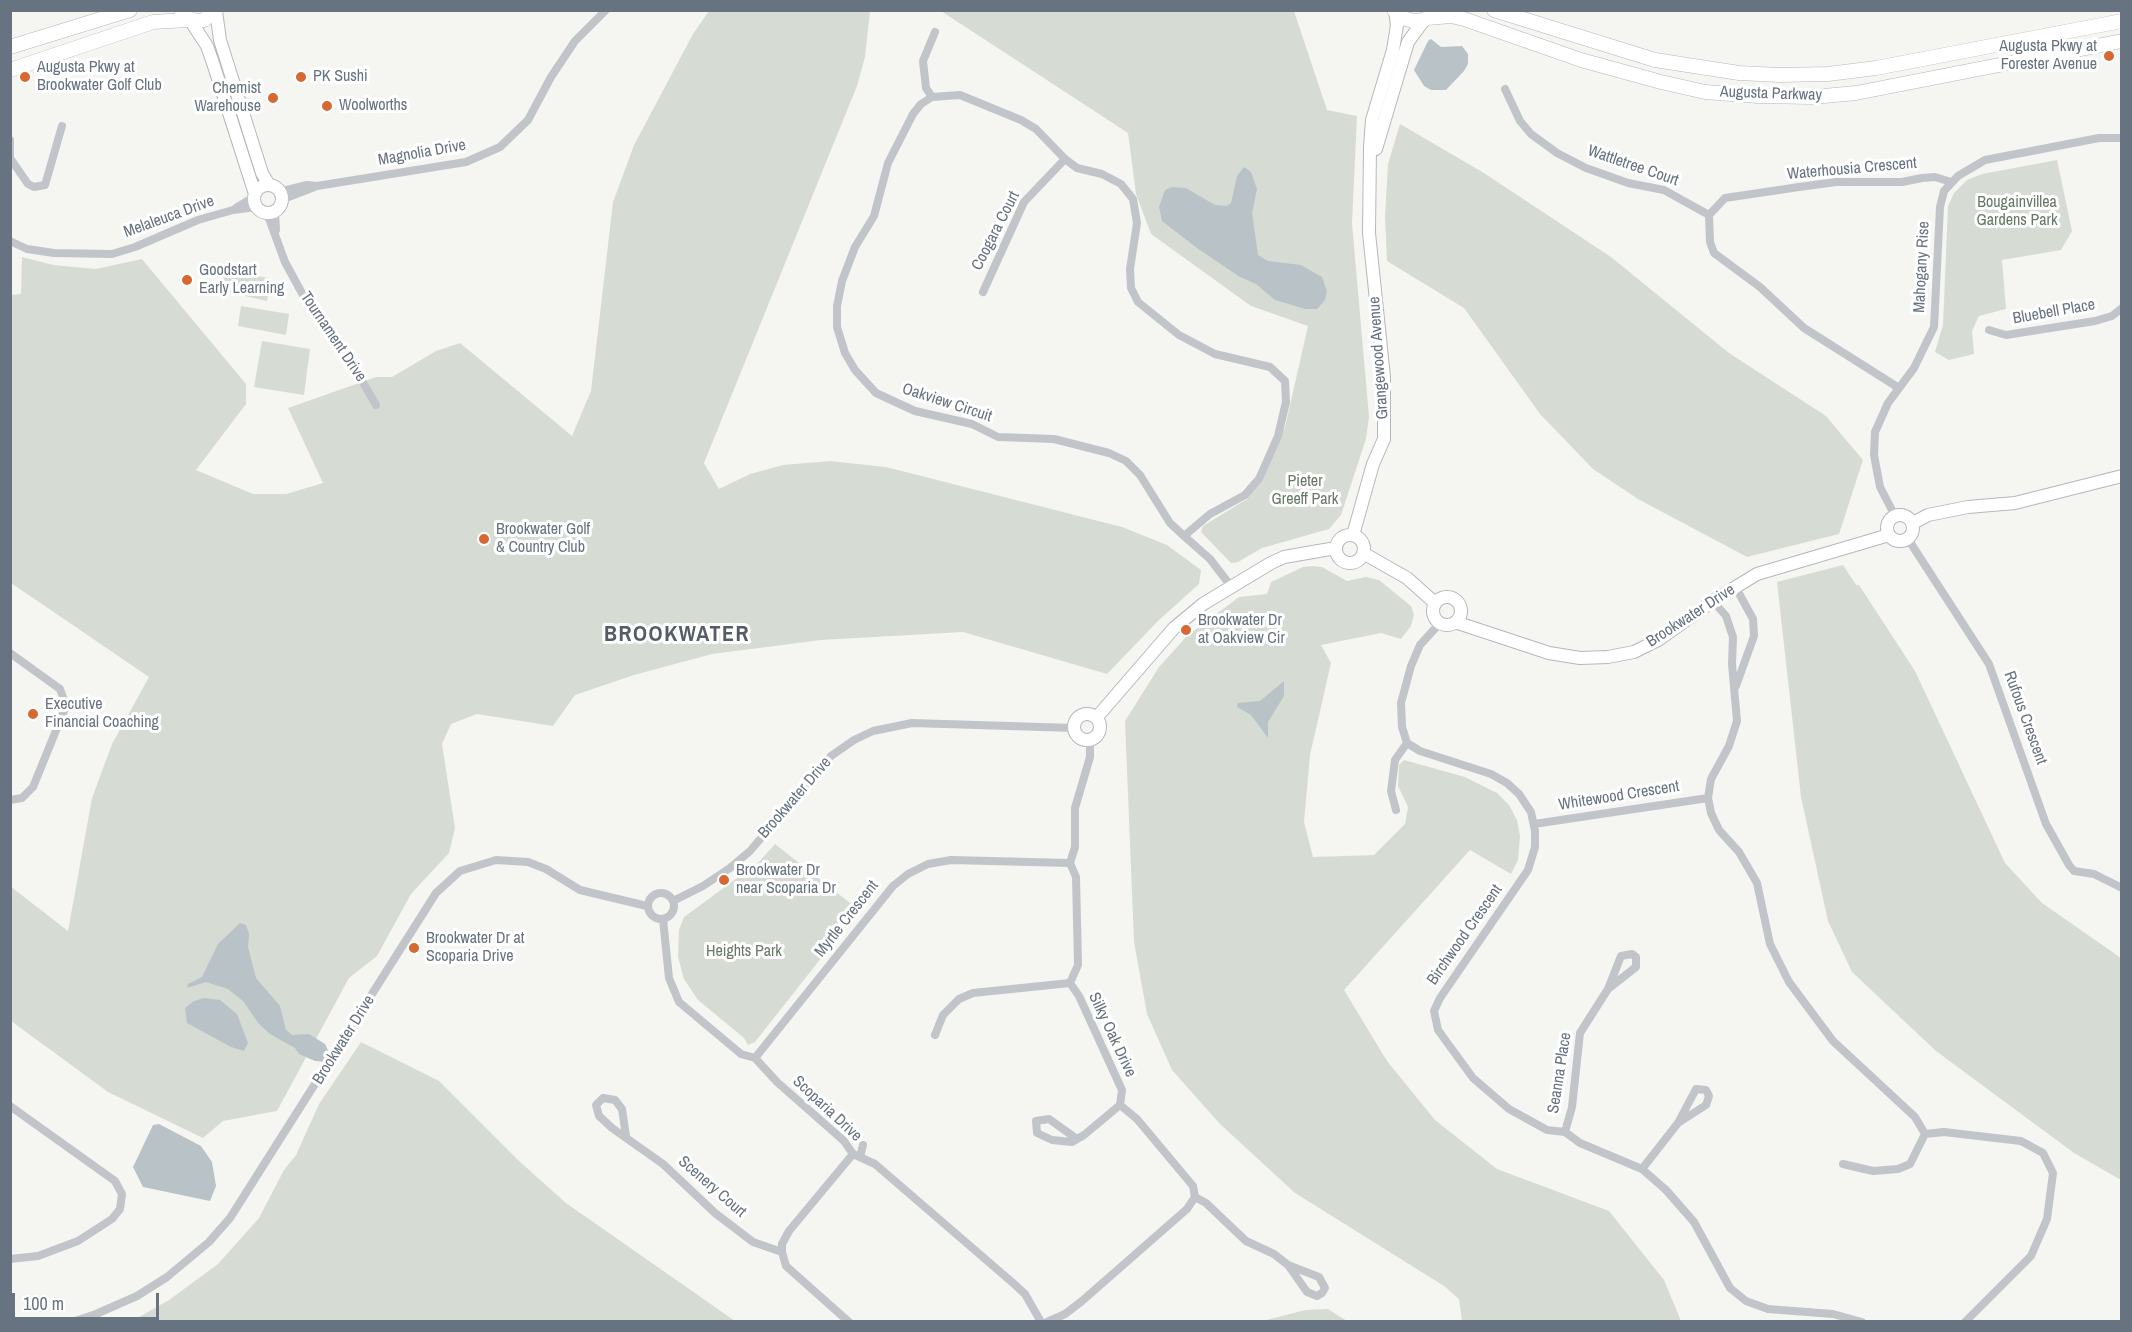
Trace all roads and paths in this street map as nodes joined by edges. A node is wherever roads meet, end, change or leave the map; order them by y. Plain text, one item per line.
1 (130, 10) edge
2 (175, 10) edge
3 (606, 10) edge
4 (1494, 10) edge
5 (216, 11) edge
6 (1394, 11) edge
7 (1429, 16) edge
8 (188, 20) junction
9 (2121, 21) edge
10 (935, 32) dead end
11 (2121, 41) edge
12 (10, 47) edge
13 (10, 70) edge
14 (1505, 89) dead end
15 (932, 97) junction
16 (62, 126) dead end
17 (2121, 138) edge
18 (10, 140) edge
19 (10, 158) edge
20 (1065, 159) junction
21 (1371, 176) junction
22 (1951, 182) junction
23 (267, 200) junction
24 (1709, 215) junction
25 (10, 242) edge
26 (982, 292) dead end
27 (2121, 308) edge
28 (1989, 330) dead end
29 (1899, 388) junction
30 (376, 405) dead end
31 (2121, 476) edge
32 (1895, 516) junction
33 (1913, 523) junction
34 (1353, 535) junction
35 (1889, 535) junction
36 (1184, 536) junction
37 (1908, 539) junction
38 (1336, 548) junction
39 (1363, 553) junction
40 (1230, 585) junction
41 (1735, 586) junction
42 (1713, 600) junction
43 (1435, 603) junction
44 (1455, 622) junction
45 (1440, 623) junction
46 (10, 653) edge
47 (1734, 692) junction
48 (1097, 717) junction
49 (1074, 728) junction
50 (1090, 740) junction
51 (1407, 743) junction
52 (1708, 798) junction
53 (10, 800) edge
54 (1396, 810) dead end
55 (1534, 824) junction
56 (1071, 863) junction
57 (2121, 886) edge
58 (673, 901) junction
59 (647, 906) junction
60 (663, 919) junction
61 (1070, 982) junction
62 (1608, 989) dead end
63 (935, 1035) dead end
64 (755, 1058) junction
65 (1120, 1105) junction
66 (10, 1106) edge
67 (1678, 1123) dead end
68 (1565, 1132) junction
69 (1925, 1134) junction
70 (626, 1137) junction
71 (1077, 1139) dead end
72 (864, 1144) dead end
73 (856, 1156) junction
74 (1843, 1164) dead end
75 (1642, 1169) junction
76 (1195, 1197) junction
77 (782, 1252) junction
78 (10, 1259) edge
79 (1288, 1264) dead end
80 (72, 1322) edge
81 (849, 1322) edge
82 (1041, 1322) edge
83 (1047, 1322) edge
84 (1862, 1322) edge
85 (1965, 1322) edge

1 - 12 main road
2 - 8 main road
3 - 23 street, Magnolia Drive
4 - 9 main road, Augusta Parkway
5 - 8 main road
5 - 23 street, Tournament Drive
6 - 7 main road, Augusta Parkway
6 - 21 street, Grangewood Avenue
7 - 11 main road, Augusta Parkway
7 - 21 street, Grangewood Avenue
8 - 13 main road
8 - 23 street, Tournament Drive
10 - 15 street
14 - 24 street, Wattletree Court
15 - 20 street
15 - 36 street, Oakview Circuit
16 - 19 street
17 - 22 street
18 - 19 street
20 - 26 street, Coogara Court
20 - 36 street
21 - 34 street, Grangewood Avenue
22 - 24 street, Waterhousia Crescent
22 - 29 street, Mahogany Rise
23 - 25 street, Melaleuca Drive
23 - 30 street, Tournament Drive
24 - 29 street
27 - 28 street, Bluebell Place
29 - 32 street, Mahogany Rise
31 - 33 street
32 - 33 street
32 - 35 street
33 - 37 street
34 - 38 street
34 - 39 street
35 - 37 street
35 - 41 street, Brookwater Drive
36 - 40 street, Oakview Circuit
37 - 57 street, Rufous Crescent
38 - 39 street
38 - 40 street
39 - 43 street
40 - 48 street
41 - 42 street, Brookwater Drive
41 - 47 street
42 - 44 street, Brookwater Drive
42 - 47 street
43 - 44 street
43 - 45 street
44 - 45 street
45 - 51 street
46 - 53 street
47 - 52 street
48 - 49 street
48 - 50 street
49 - 50 street
49 - 58 street, Brookwater Drive
50 - 56 street, Silky Oak Drive
51 - 54 street
51 - 55 street, Birchwood Crescent
52 - 55 street, Whitewood Crescent
52 - 69 street
55 - 68 street, Birchwood Crescent
56 - 61 street, Silky Oak Drive
56 - 64 street, Myrtle Crescent
58 - 59 street, Brookwater Drive
58 - 60 street
59 - 60 street, Brookwater Drive
59 - 80 street, Brookwater Drive
60 - 64 street, Scoparia Drive
61 - 63 street
61 - 65 street, Silky Oak Drive
62 - 68 street, Seanna Place
64 - 73 street, Scoparia Drive
65 - 71 street
65 - 76 street
66 - 78 street
67 - 75 street
68 - 75 street, Birchwood Crescent
69 - 74 street
69 - 85 street
70 - 70 street, Scenery Court
70 - 77 street, Scenery Court
72 - 73 street
73 - 77 street
73 - 82 street, Scoparia Drive
75 - 84 street, Birchwood Crescent
76 - 79 street
76 - 83 street
77 - 81 street

